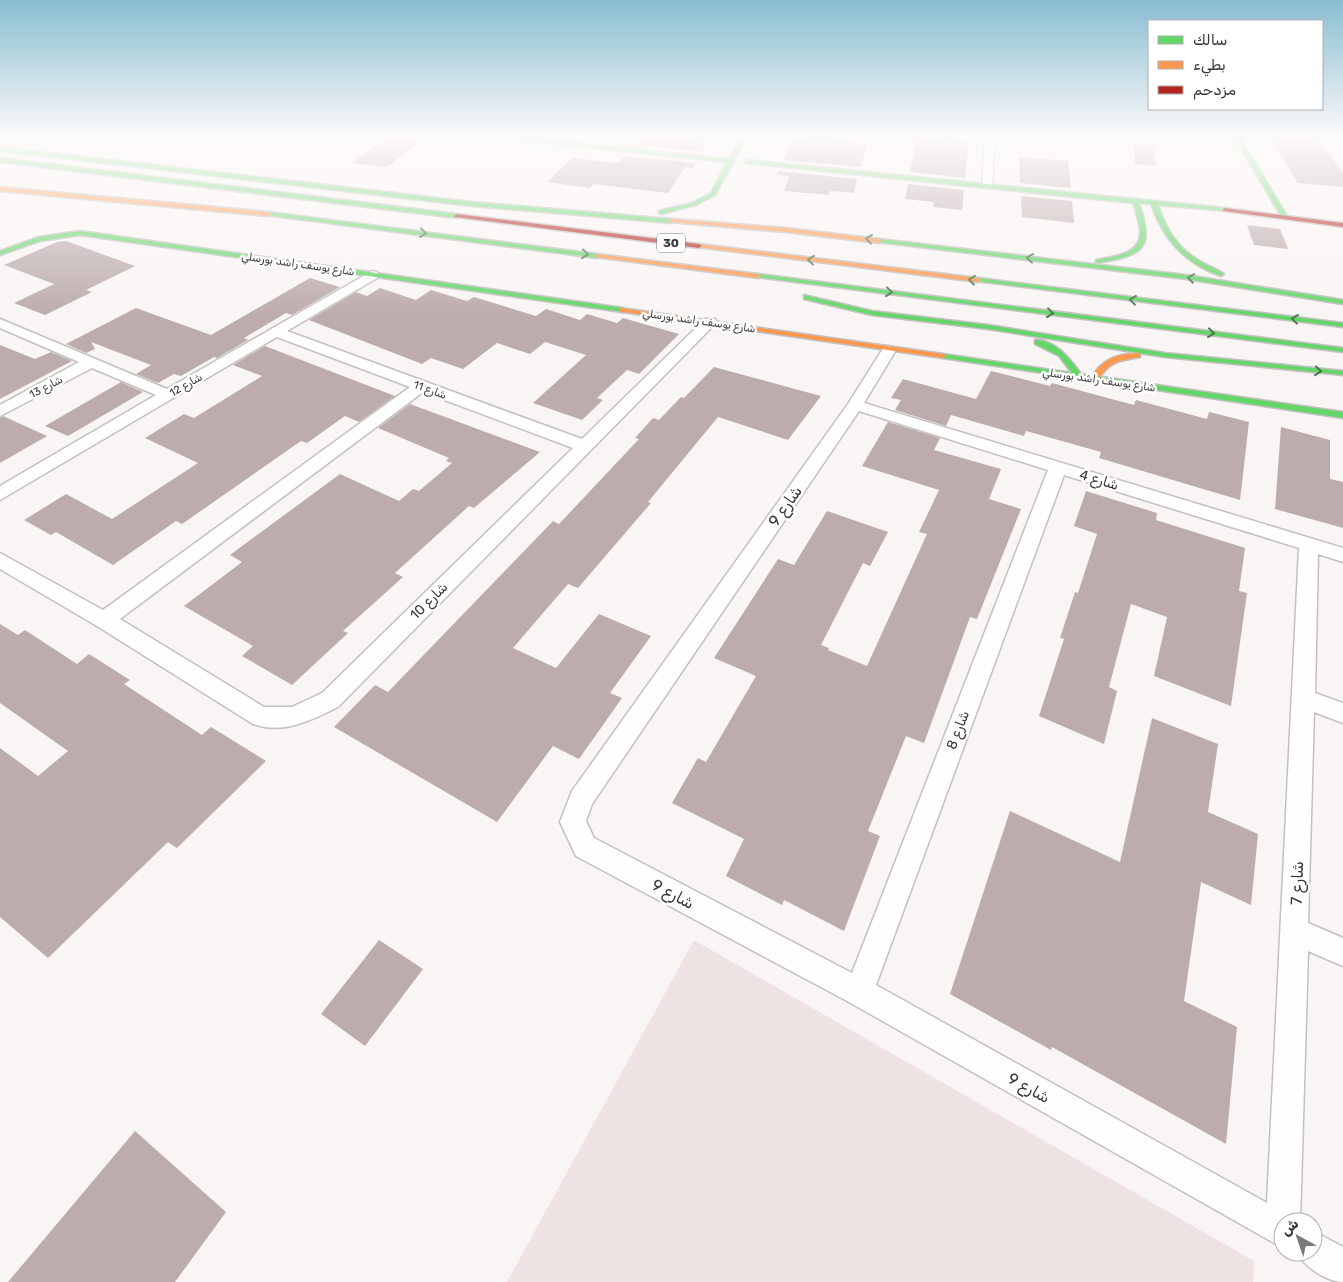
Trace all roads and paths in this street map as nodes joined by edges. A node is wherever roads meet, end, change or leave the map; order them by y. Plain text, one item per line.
1 (74, 197) edge
2 (139, 197) edge
3 (306, 197) edge
4 (412, 197) edge
5 (711, 197) edge
6 (1095, 197) edge
7 (1273, 197) edge
8 (1136, 201) junction
9 (1154, 203) junction
10 (236, 210) junction
11 (617, 215) junction
12 (745, 216) dead end
13 (1284, 216) junction
14 (1343, 225) edge
15 (786, 230) junction
16 (0, 253) edge
17 (1077, 263) junction
18 (667, 264) junction
19 (372, 275) junction
20 (1257, 289) junction
21 (779, 291) dead end
22 (798, 295) dead end
23 (1343, 302) edge
24 (710, 322) junction
25 (0, 323) edge
26 (1343, 325) edge
27 (988, 327) junction
28 (277, 332) junction
29 (889, 350) junction
30 (1343, 350) edge
31 (1165, 355) junction
32 (92, 362) junction
33 (1343, 373) edge
34 (1079, 376) junction
35 (1094, 379) junction
36 (421, 386) junction
37 (168, 395) junction
38 (855, 405) junction
39 (0, 411) edge
40 (1343, 415) edge
41 (584, 446) junction
42 (1058, 467) junction
43 (0, 494) edge
44 (1309, 544) junction
45 (1343, 555) edge
46 (0, 560) edge
47 (104, 620) junction
48 (1303, 698) junction
49 (1343, 713) edge
50 (1295, 931) junction
51 (1343, 952) edge
52 (858, 992) junction
53 (1283, 1212) edge
54 (1273, 1225) edge
55 (1323, 1255) edge
56 (1343, 1267) edge

1 - 10 main road
2 - 10 main road, 30
26 -> 3 main road, 30
4 - 11 main road
5 - 11 main road
6 - 8 main road
7 - 13 main road
8 - 9 main road
8 - 17 main road
9 - 13 main road
9 - 20 main road
10 -> 18 main road, 30
11 - 15 main road
12 - 15 main road
13 - 14 main road
17 -> 15 main road
16 - 19 main road, شارع يوسف راشد بورسلي
20 -> 17 main road
18 - 21 main road
18 -> 30 main road, 30
19 - 24 main road, شارع يوسف راشد بورسلي
19 - 28 street, شارع 12
20 - 23 main road
22 - 27 main road
24 - 29 main road, شارع يوسف راشد بورسلي
24 - 41 street, شارع 10
25 - 32 street
27 - 31 main road
27 - 34 main road
28 - 36 street, شارع 11
28 - 37 street, شارع 12
29 - 34 main road, شارع يوسف راشد بورسلي
29 - 38 street, شارع 9
31 -> 33 main road
31 - 35 main road
32 - 37 street
32 - 39 street, شارع 13
34 - 35 main road, شارع يوسف راشد بورسلي
35 - 40 main road, شارع يوسف راشد بورسلي
36 - 41 street, شارع 11
36 - 47 street
37 - 43 street, شارع 12
38 - 42 street, شارع 4
38 - 52 street, شارع 9
41 - 47 street, شارع 10
42 - 44 street, شارع 4
42 - 52 street, شارع 8
44 - 45 street, شارع 4
44 - 48 street, شارع 7
46 - 47 street, شارع 10
48 - 49 street
48 - 50 street, شارع 7
50 - 51 street
50 - 53 street, شارع 7
52 - 54 street, شارع 9
55 - 56 street

